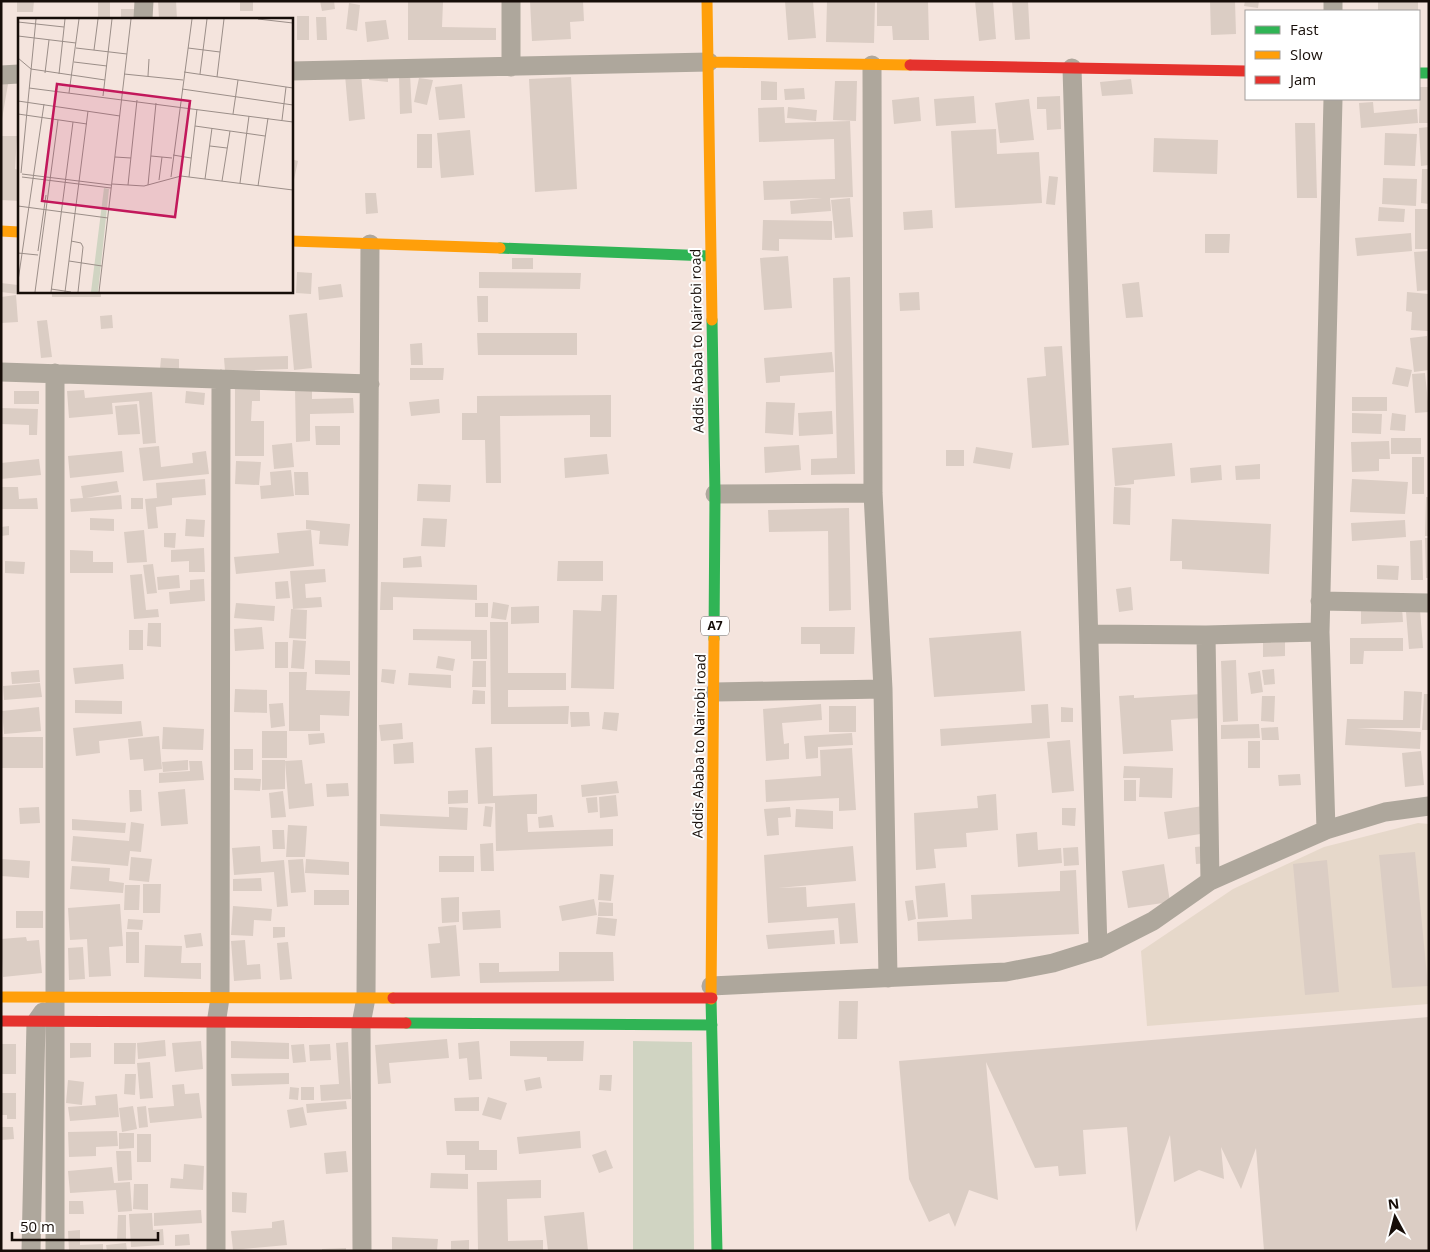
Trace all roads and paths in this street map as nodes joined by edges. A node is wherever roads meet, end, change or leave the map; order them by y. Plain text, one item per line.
1 (144, 1) edge
2 (511, 1) edge
3 (707, 1) edge
4 (143, 18) edge
5 (708, 62) junction
6 (872, 65) junction
7 (511, 67) junction
8 (1072, 68) junction
9 (292, 71) edge
10 (1245, 71) edge
11 (1, 74) edge
12 (18, 74) edge
13 (1333, 100) edge
14 (1, 231) edge
15 (18, 232) edge
16 (292, 241) edge
17 (370, 244) junction
18 (710, 256) junction
19 (1, 372) edge
20 (55, 374) junction
21 (221, 379) junction
22 (370, 384) junction
23 (715, 494) junction
24 (873, 494) junction
25 (1320, 601) junction
26 (1429, 602) edge
27 (1320, 632) junction
28 (1089, 634) junction
29 (1206, 635) junction
30 (883, 689) junction
31 (715, 692) junction
32 (1429, 806) edge
33 (1326, 830) junction
34 (1210, 881) junction
35 (1098, 949) junction
36 (888, 978) junction
37 (712, 992) junction
38 (1, 997) edge
39 (54, 997) junction
40 (220, 998) junction
41 (366, 998) junction
42 (1, 1021) edge
43 (36, 1022) junction
44 (56, 1022) junction
45 (216, 1024) junction
46 (361, 1024) junction
47 (712, 1025) junction
48 (31, 1251) edge
49 (55, 1251) edge
50 (216, 1251) edge
51 (362, 1251) edge
52 (717, 1251) edge

1 - 4 street
2 - 7 street
3 - 5 main road, Addis Ababa to Nairobi road / A7
5 - 6 main road
5 - 7 street
5 - 18 main road, Addis Ababa to Nairobi road / A7
6 - 8 main road
6 - 24 street
7 - 9 street
8 - 10 main road
8 - 28 street
11 - 12 street
13 - 25 street
14 - 15 main road
16 - 17 main road
17 - 18 main road
17 - 22 street
18 - 23 main road, Addis Ababa to Nairobi road / A7
19 - 20 street
20 - 21 street
20 - 39 street
21 - 22 street
21 - 40 street
22 - 41 street
23 - 24 street
23 - 31 main road, Addis Ababa to Nairobi road / A7
24 - 30 street
25 - 26 street
25 - 27 street
27 - 29 street
27 - 33 street
28 - 29 street
28 - 35 street
29 - 34 street
30 - 31 street
30 - 36 street
31 - 37 main road, Addis Ababa to Nairobi road / A7
32 - 33 street
33 - 34 street
34 - 35 street
35 - 36 street
36 - 37 street
37 - 41 main road
37 - 47 main road, Addis Ababa to Nairobi road / A7
38 - 39 main road
39 - 40 main road
39 - 43 street
39 - 44 street
40 - 41 main road
40 - 45 street
41 - 46 street
42 - 43 main road
43 - 44 main road
43 - 48 street
44 - 45 main road
44 - 49 street
45 - 46 main road
45 - 50 street
46 - 47 main road
46 - 51 street
47 - 52 main road, Addis Ababa to Nairobi road / A7

